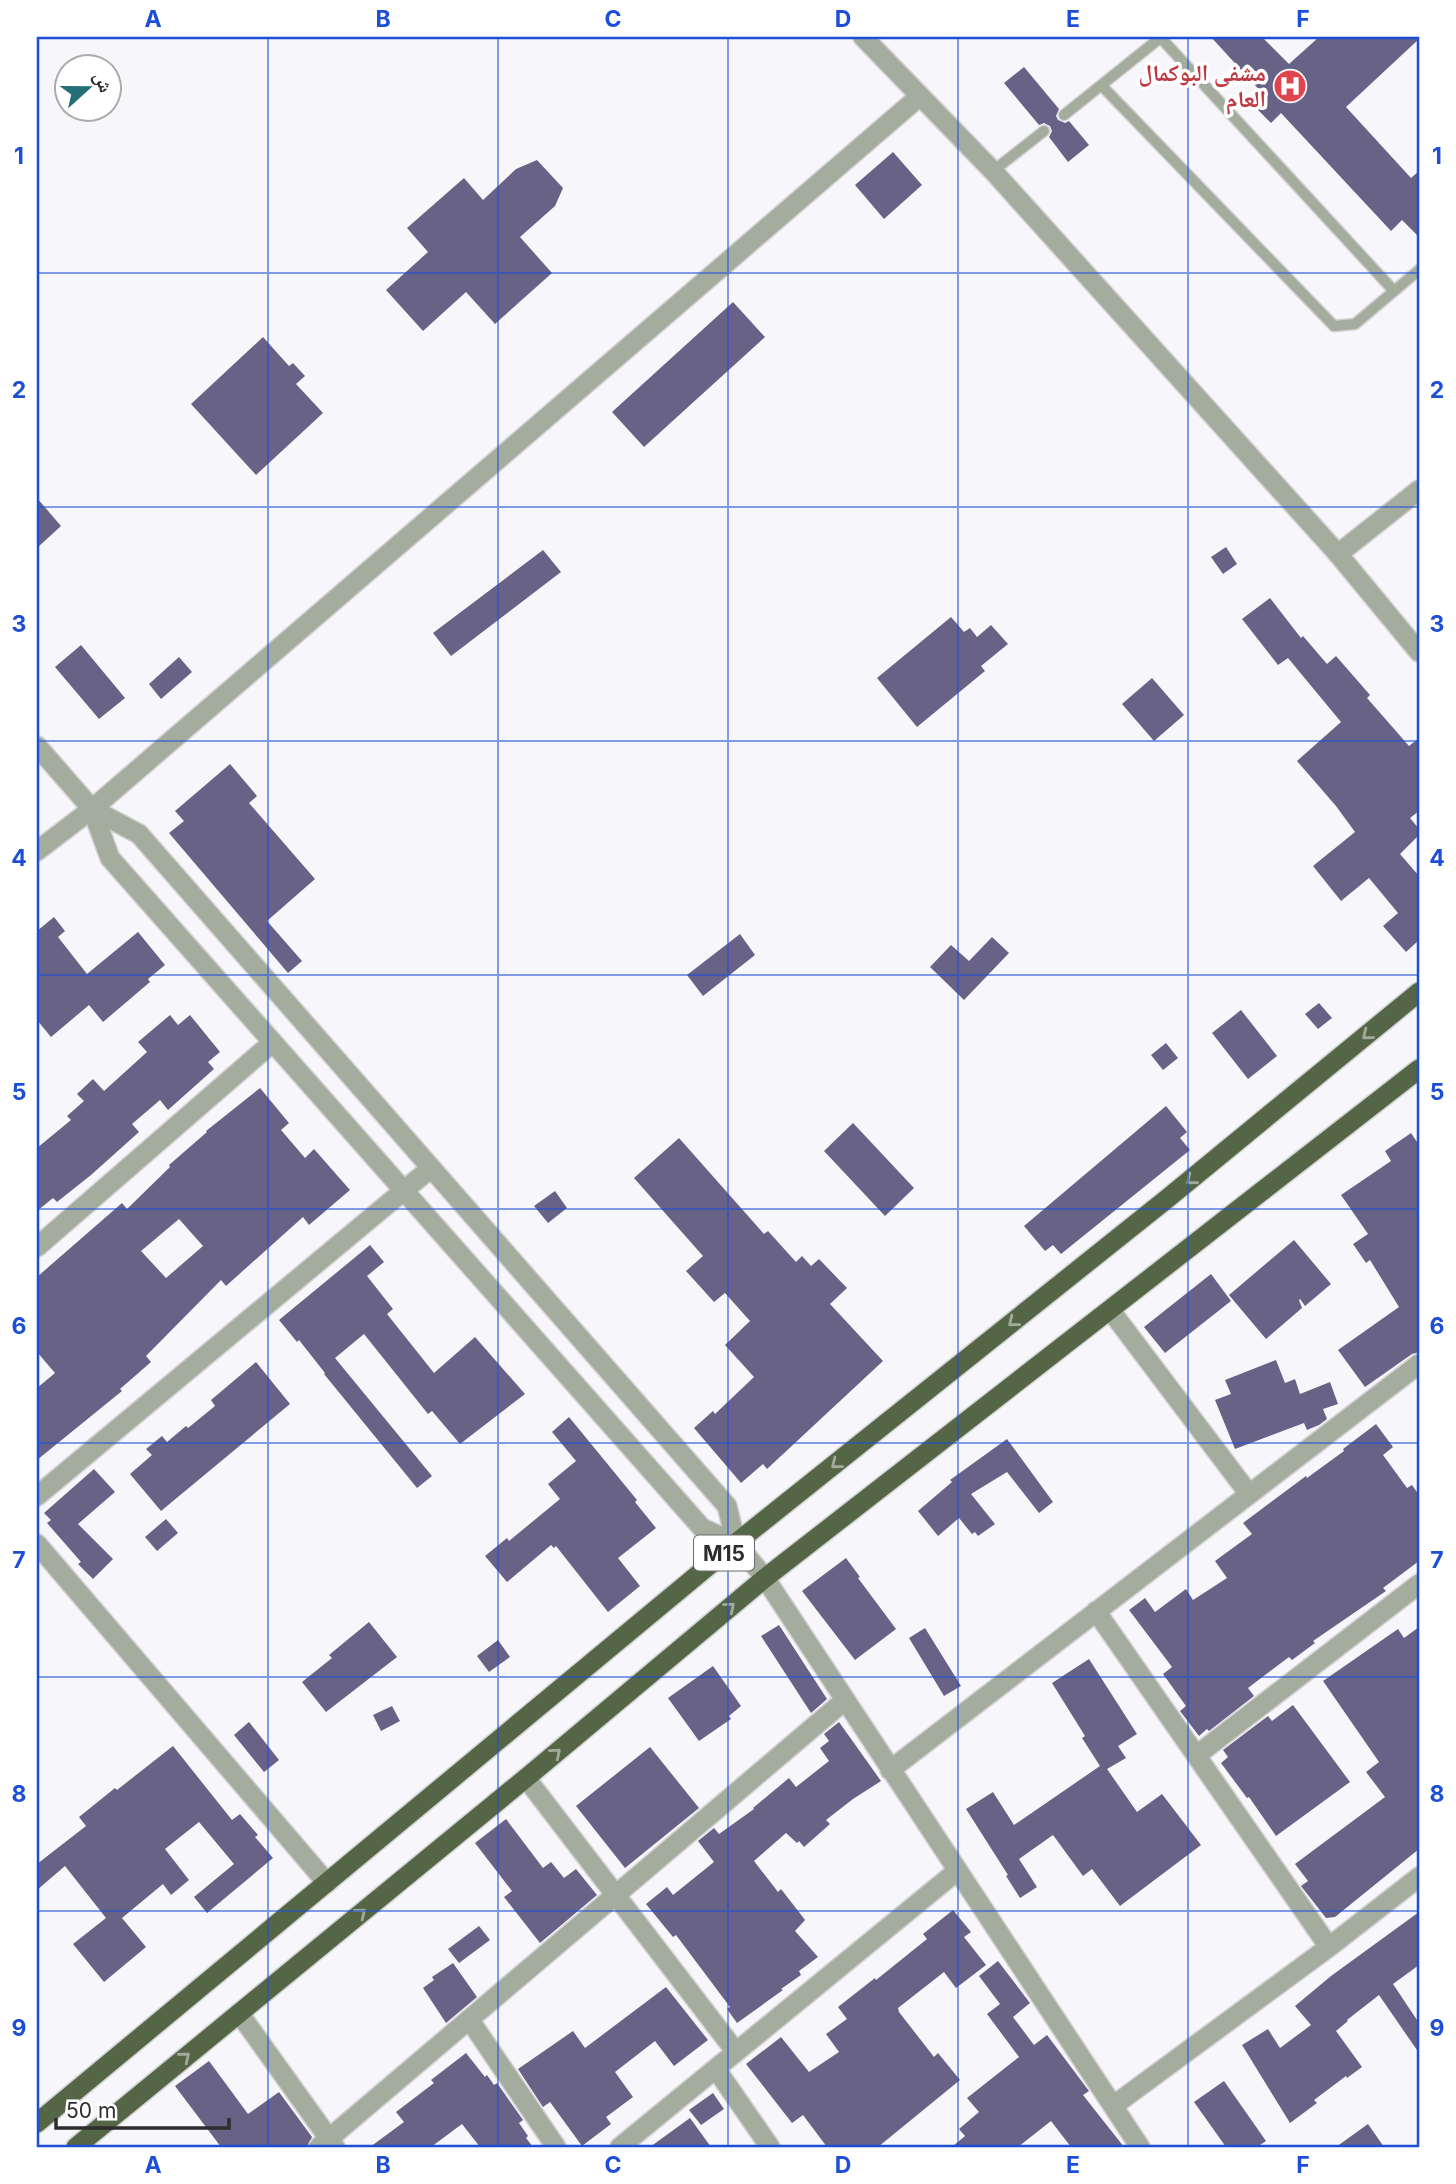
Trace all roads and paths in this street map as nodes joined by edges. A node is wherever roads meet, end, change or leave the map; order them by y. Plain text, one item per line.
1 (863, 37) edge
2 (1160, 37) edge
3 (1102, 86) junction
4 (920, 96) junction
5 (1064, 115) dead end
6 (1044, 131) dead end
7 (993, 171) junction
8 (1419, 270) edge
9 (1394, 291) junction
10 (1419, 490) edge
11 (1338, 554) junction
12 (1419, 652) edge
13 (37, 746) edge
14 (92, 809) junction
15 (37, 851) edge
16 (1419, 992) edge
17 (272, 1043) junction
18 (1419, 1069) edge
19 (431, 1168) junction
20 (404, 1192) junction
21 (37, 1247) edge
22 (1111, 1311) junction
23 (1419, 1364) edge
24 (1249, 1494) junction
25 (37, 1496) edge
26 (736, 1543) junction
27 (37, 1544) edge
28 (765, 1578) junction
29 (1419, 1584) edge
30 (1096, 1611) junction
31 (845, 1701) junction
32 (1198, 1755) junction
33 (890, 1770) junction
34 (526, 1778) junction
35 (957, 1871) junction
36 (1419, 1877) edge
37 (327, 1883) junction
38 (616, 1895) junction
39 (1329, 1947) junction
40 (239, 2013) junction
41 (469, 2019) junction
42 (736, 2052) junction
43 (716, 2069) junction
44 (1112, 2106) junction
45 (37, 2123) edge
46 (327, 2144) edge
47 (76, 2147) edge
48 (556, 2147) edge
49 (620, 2147) edge
50 (770, 2147) edge
51 (1140, 2147) edge

1 - 4 street
2 - 3 lane
2 - 9 lane
3 - 5 lane
3 - 9 lane
4 - 7 street
4 - 14 street
6 - 7 lane
7 - 11 street
8 - 9 lane
10 - 11 street
11 - 12 street
13 - 14 street
14 - 15 street
14 - 17 street
14 - 19 street
16 -> 26 highway, M15
17 - 20 street
17 - 21 street
18 - 22 highway, M15
19 - 20 street
19 - 26 street
20 - 25 street
20 - 26 street
22 - 24 street
22 - 28 highway, M15
23 - 24 street
24 - 30 street
26 - 28 street
26 - 37 highway, M15
27 - 37 street
28 - 31 street
34 -> 28 highway, M15
29 - 32 street
30 - 32 street
30 - 33 street
31 - 33 street
31 - 38 street
32 - 39 street
33 - 35 street
34 - 38 street
40 -> 34 highway, M15
35 - 42 street
35 - 44 street
36 - 39 street
37 - 45 highway, M15
38 - 41 street
38 - 42 street
39 - 44 street
40 - 46 street
47 -> 40 highway, M15
41 - 46 street
41 - 48 street
42 - 43 street
43 - 49 street
43 - 50 street
44 - 51 street

